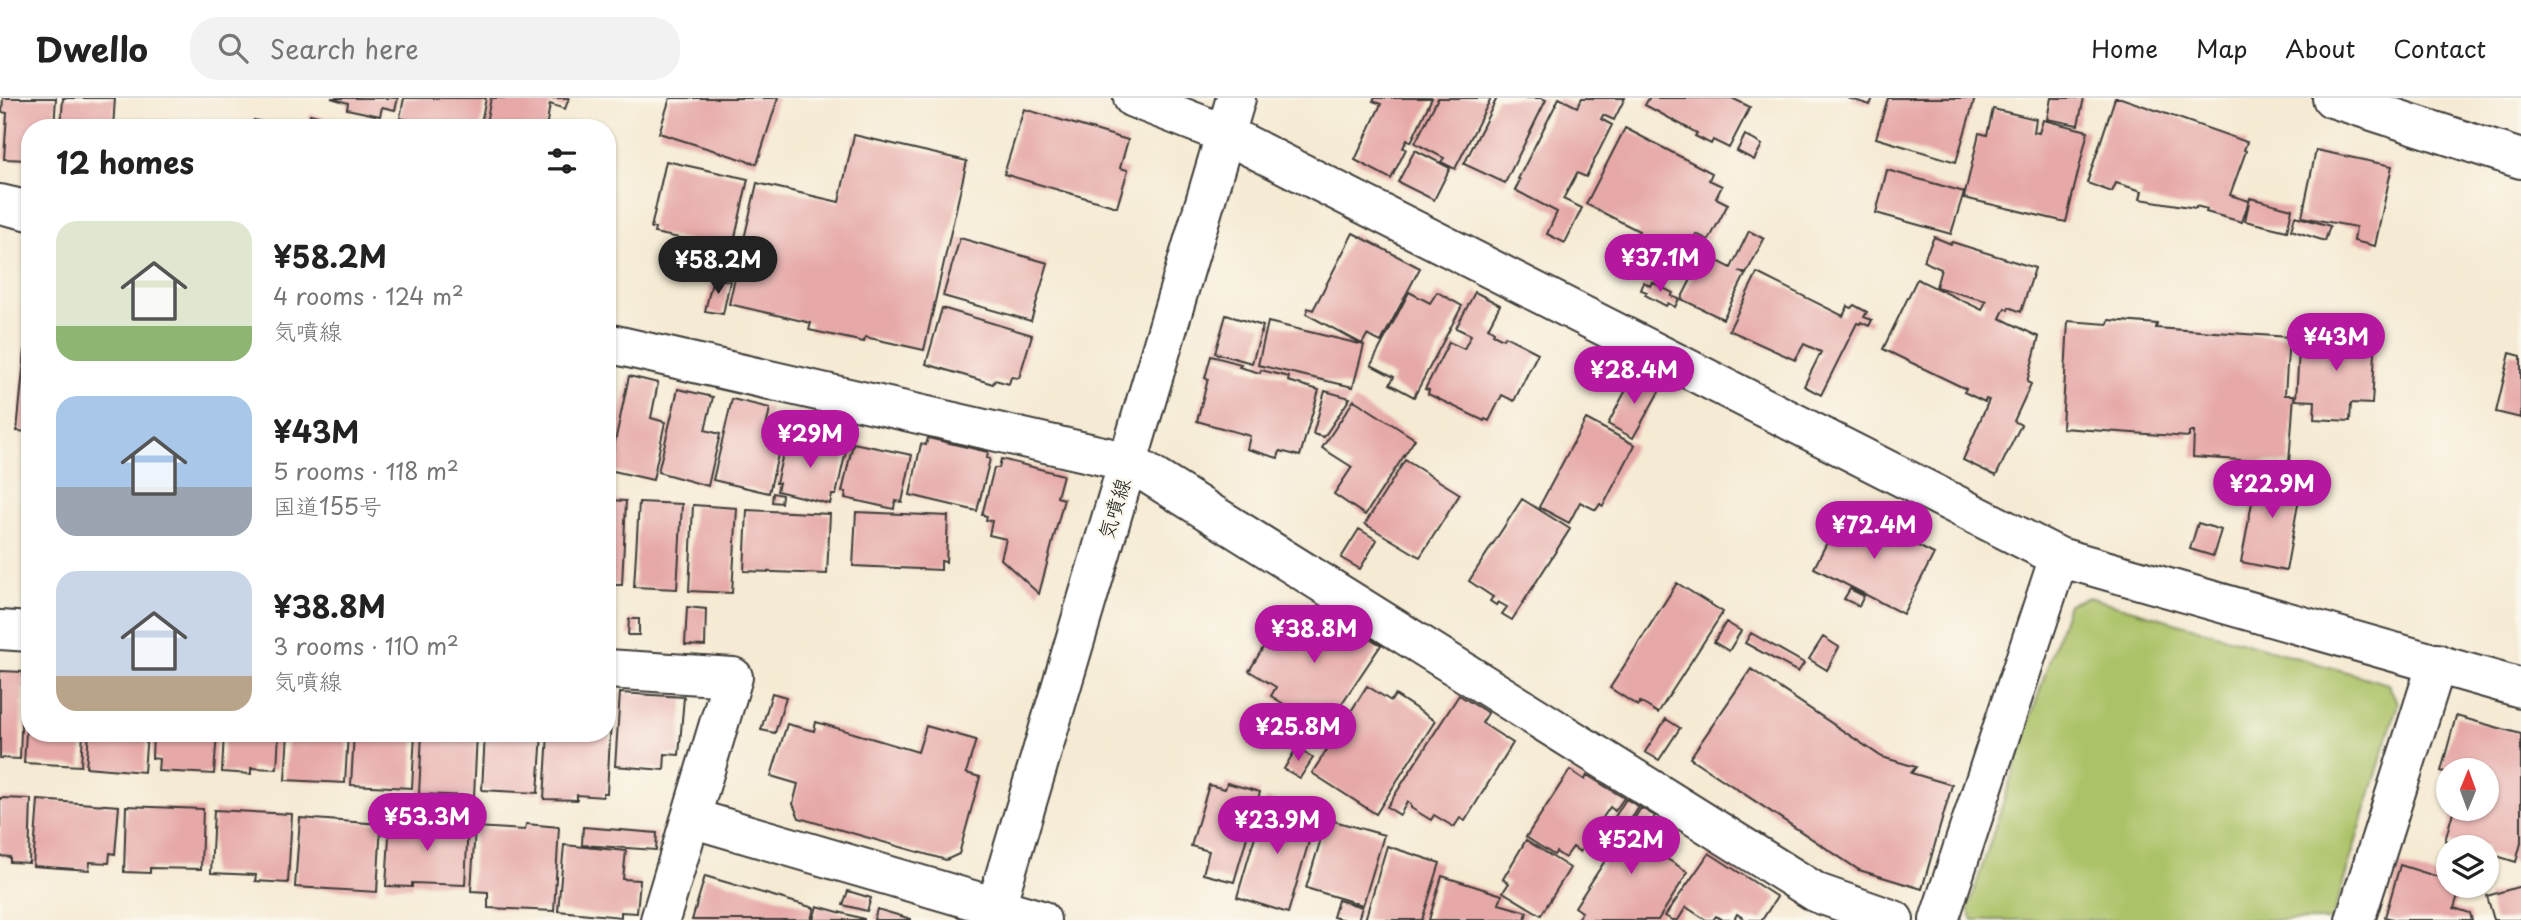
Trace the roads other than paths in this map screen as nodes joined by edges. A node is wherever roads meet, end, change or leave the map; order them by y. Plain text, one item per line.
1 (1133, 98) edge
2 (1236, 98) edge
3 (2332, 98) edge
4 (1225, 134) junction
5 (2521, 159) edge
6 (0, 204) edge
7 (21, 209) edge
8 (616, 345) edge
9 (1129, 462) junction
10 (2059, 557) junction
11 (0, 630) edge
12 (21, 631) edge
13 (2437, 663) junction
14 (616, 670) edge
15 (2521, 688) edge
16 (691, 818) junction
17 (1813, 906) edge
18 (994, 913) edge
19 (660, 920) edge
20 (1041, 920) edge
21 (1894, 920) edge
22 (1939, 920) edge
23 (2355, 920) edge

1 - 4 main road
2 - 4 main road, 気噴線
3 - 5 main road
4 - 9 main road, 気噴線
4 - 10 main road
6 - 7 main road
8 - 9 main road
9 - 17 main road
9 - 18 main road, 気噴線
10 - 13 main road
10 - 22 main road
11 - 12 main road
13 - 15 main road
13 - 23 main road
14 - 16 main road
16 - 18 main road
16 - 19 main road
17 - 21 main road
18 - 20 main road

